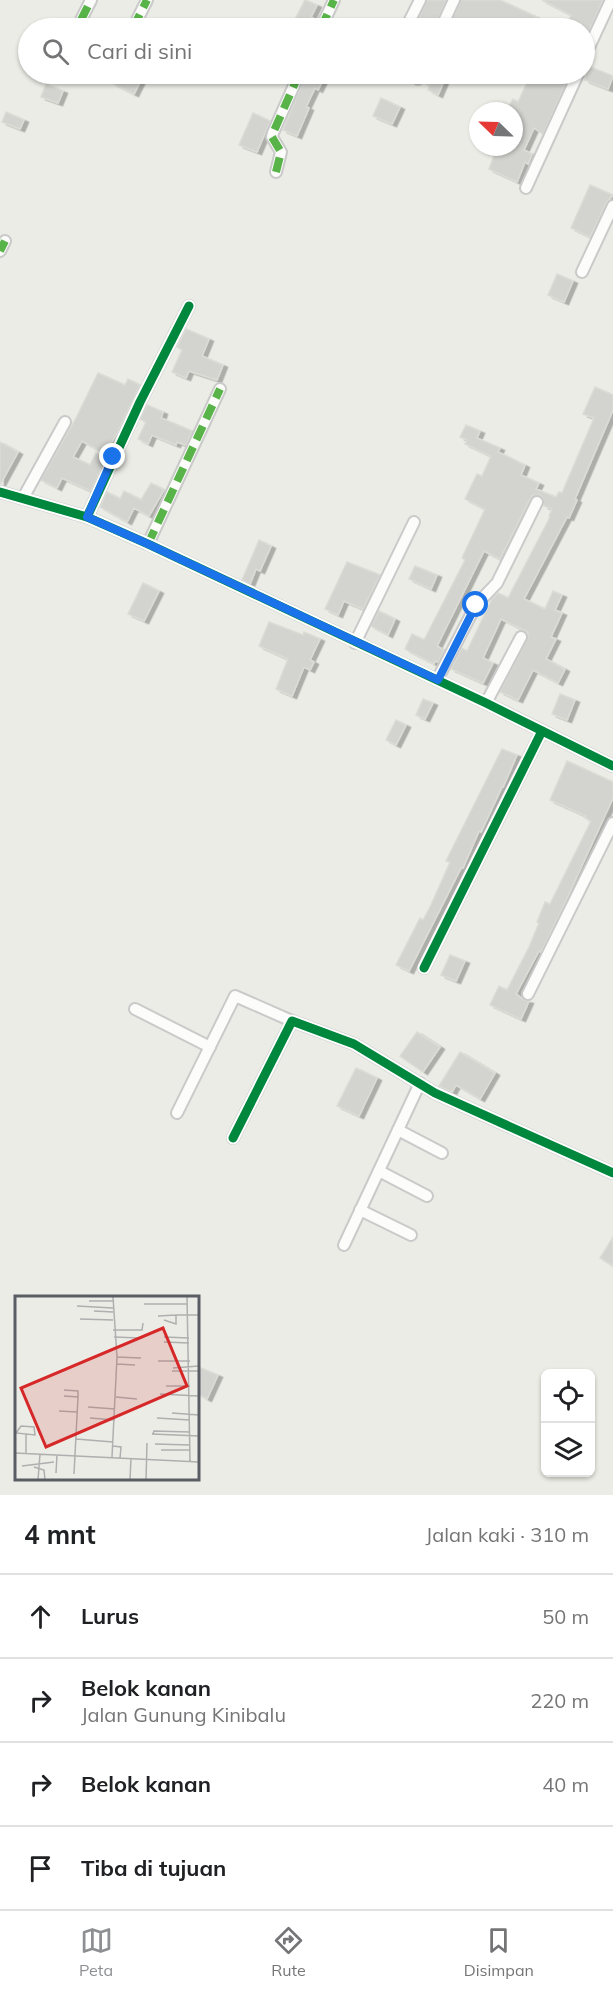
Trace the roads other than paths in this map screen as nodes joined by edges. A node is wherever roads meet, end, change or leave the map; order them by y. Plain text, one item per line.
1 (91, 0) edge
2 (147, 0) edge
3 (334, 0) edge
4 (420, 0) edge
5 (454, 0) edge
6 (611, 0) edge
7 (82, 18) edge
8 (138, 18) edge
9 (326, 18) edge
10 (411, 18) edge
11 (446, 18) edge
12 (595, 36) edge
13 (295, 84) edge
14 (573, 84) edge
15 (276, 172) dead end
16 (526, 188) dead end
17 (613, 206) edge
18 (582, 272) dead end
19 (189, 306) dead end
20 (220, 389) dead end
21 (65, 422) dead end
22 (0, 492) edge
23 (23, 498) junction
24 (537, 502) dead end
25 (87, 517) junction
26 (414, 522) dead end
27 (148, 544) junction
28 (521, 637) dead end
29 (356, 643) junction
30 (438, 680) junction
31 (486, 703) junction
32 (542, 731) junction
33 (613, 766) edge
34 (613, 823) edge
35 (424, 968) dead end
36 (528, 994) dead end
37 (135, 1009) dead end
38 (292, 1021) junction
39 (210, 1047) junction
40 (420, 1083) junction
41 (177, 1113) dead end
42 (398, 1130) junction
43 (233, 1138) dead end
44 (442, 1153) dead end
45 (379, 1171) junction
46 (613, 1173) edge
47 (427, 1196) dead end
48 (360, 1210) junction
49 (411, 1235) dead end
50 (344, 1245) dead end

1 - 7 street
2 - 8 street
3 - 9 street
4 - 10 street
5 - 11 street
6 - 12 street
13 - 15 street
14 - 16 street
17 - 18 street
19 - 25 street
20 - 27 street
21 - 23 street
22 - 23 street
23 - 25 street
24 - 30 street
25 - 27 street
26 - 29 street
27 - 29 street
28 - 31 street
29 - 30 street
30 - 31 street
31 - 32 street
32 - 33 street
32 - 35 street
34 - 36 street
37 - 39 street
38 - 39 street
38 - 40 street
38 - 43 street
39 - 41 street
40 - 42 street
40 - 46 street
42 - 44 street
42 - 45 street
45 - 47 street
45 - 48 street
48 - 49 street
48 - 50 street

